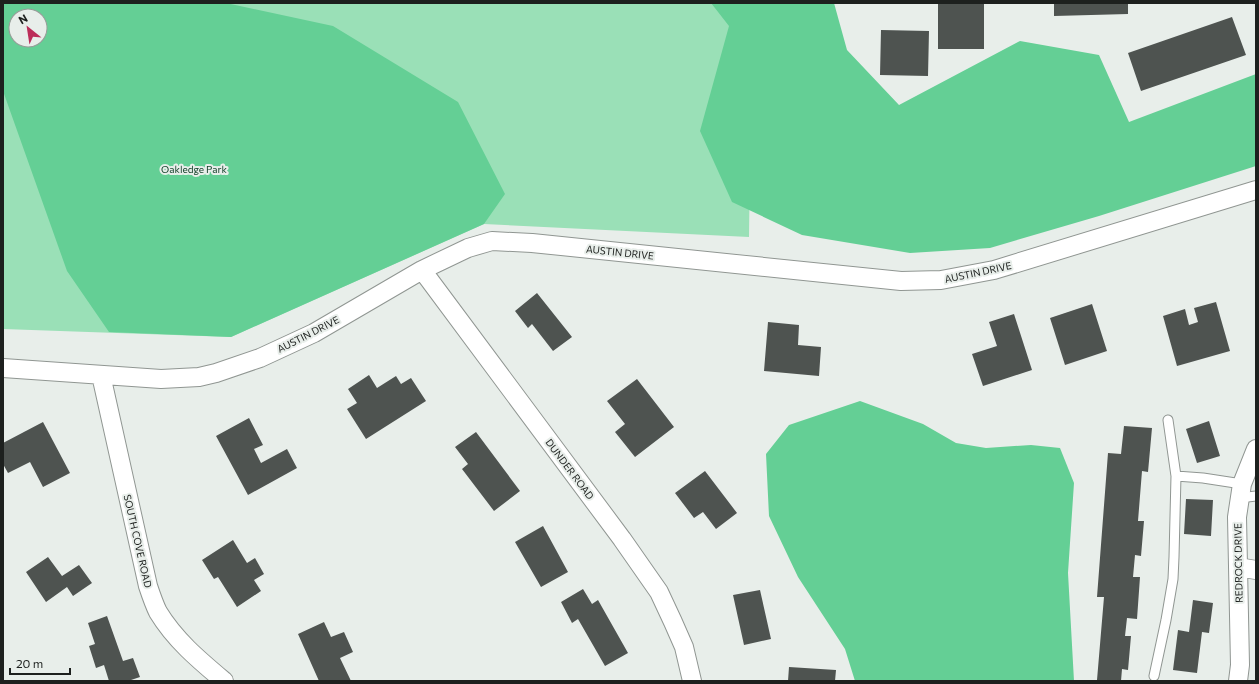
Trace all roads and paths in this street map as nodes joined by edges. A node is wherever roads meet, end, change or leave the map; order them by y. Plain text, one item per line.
1 (1256, 190) edge
2 (422, 270) junction
3 (3, 368) edge
4 (101, 375) junction
5 (1168, 420) dead end
6 (1256, 449) edge
7 (1176, 476) junction
8 (1245, 493) edge
9 (1238, 567) junction
10 (1256, 570) edge
11 (1154, 676) dead end
12 (224, 681) edge
13 (692, 681) edge
14 (1238, 681) edge

1 - 2 street, AUSTIN DRIVE
2 - 4 street, AUSTIN DRIVE
2 - 13 street, DUNDER ROAD
3 - 4 street, AUSTIN DRIVE
4 - 12 street, SOUTH COVE ROAD
5 - 7 lane
6 - 8 street, REDROCK DRIVE
7 - 8 lane
7 - 11 lane
8 - 9 street, REDROCK DRIVE
9 - 10 street
9 - 14 street, REDROCK DRIVE

